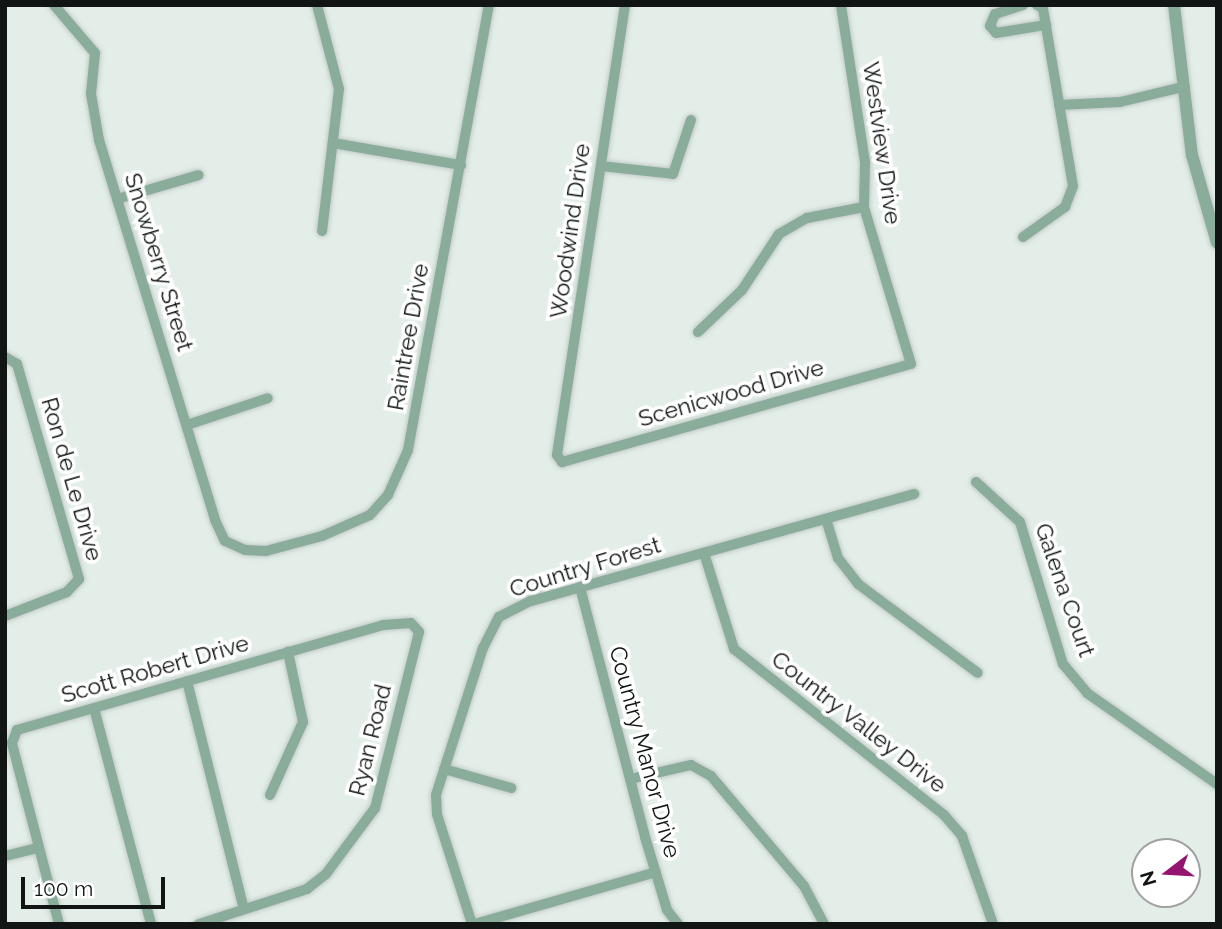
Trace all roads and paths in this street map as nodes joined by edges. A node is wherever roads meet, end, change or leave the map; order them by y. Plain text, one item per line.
1 (54, 5) edge
2 (317, 5) edge
3 (489, 5) edge
4 (625, 5) edge
5 (841, 5) edge
6 (1023, 5) edge
7 (1037, 5) edge
8 (1174, 5) edge
9 (1046, 25) junction
10 (1183, 87) junction
11 (1059, 105) junction
12 (691, 120) dead end
13 (332, 143) junction
14 (461, 165) junction
15 (601, 166) junction
16 (199, 175) dead end
17 (117, 200) junction
18 (864, 207) junction
19 (322, 231) dead end
20 (1023, 237) dead end
21 (1217, 243) edge
22 (698, 332) dead end
23 (5, 357) edge
24 (911, 364) joint
25 (268, 398) dead end
26 (187, 425) junction
27 (562, 462) joint
28 (976, 482) dead end
29 (914, 494) dead end
30 (826, 519) junction
31 (225, 541) joint
32 (704, 553) junction
33 (580, 587) junction
34 (5, 616) edge
35 (419, 632) joint
36 (288, 652) junction
37 (978, 673) dead end
38 (187, 681) junction
39 (94, 708) junction
40 (444, 769) junction
41 (630, 779) junction
42 (1217, 784) edge
43 (511, 788) dead end
44 (270, 795) dead end
45 (38, 848) junction
46 (5, 856) edge
47 (656, 872) junction
48 (244, 909) junction
49 (59, 924) edge
50 (151, 924) edge
51 (200, 924) edge
52 (474, 924) edge
53 (678, 924) edge
54 (824, 924) edge
55 (993, 924) edge

1 - 17 street, Snowberry Street
2 - 13 street
3 - 14 street, Raintree Drive
4 - 15 street, Woodwind Drive
5 - 18 street, Westview Drive
6 - 9 street
7 - 9 street
8 - 10 street
9 - 11 street
10 - 11 street
10 - 21 street
11 - 20 street
12 - 15 street
13 - 14 street
13 - 19 street
14 - 31 street, Raintree Drive
15 - 27 street, Woodwind Drive
16 - 17 street
17 - 26 street, Snowberry Street
18 - 22 street
18 - 24 street, Westview Drive
23 - 34 street, Ron de Le Drive
24 - 27 street, Scenicwood Drive
25 - 26 street
26 - 31 street, Snowberry Street
28 - 42 street, Galena Court
29 - 30 street, Country Forest
30 - 32 street, Country Forest
30 - 37 street
32 - 33 street, Country Forest
32 - 55 street, Country Valley Drive
33 - 40 street, Country Forest
33 - 41 street, Country Manor Drive
35 - 36 street, Scott Robert Drive
35 - 48 street, Ryan Road
36 - 38 street, Scott Robert Drive
36 - 44 street
38 - 39 street, Scott Robert Drive
38 - 48 street
39 - 45 street, Scott Robert Drive
39 - 50 street
40 - 43 street
40 - 52 street, Country Forest
41 - 47 street, Country Manor Drive
41 - 54 street
45 - 46 street
45 - 49 street
47 - 52 street
47 - 53 street, Country Manor Drive
48 - 51 street, Ryan Road

